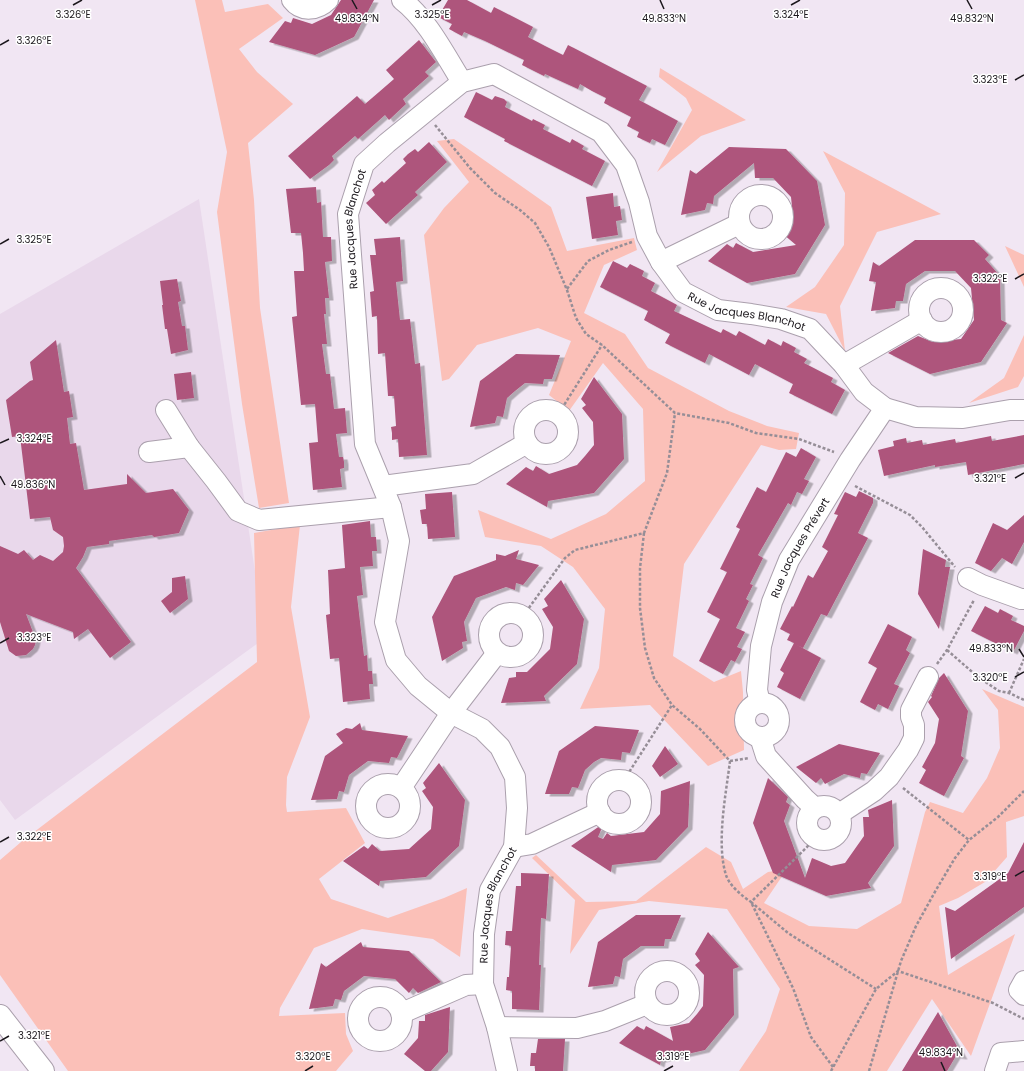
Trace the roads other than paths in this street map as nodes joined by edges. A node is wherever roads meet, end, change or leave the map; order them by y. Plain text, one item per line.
1 (292, 0) edge
2 (328, 0) edge
3 (402, 0) edge
4 (462, 82) junction
5 (739, 224) dead end
6 (661, 262) junction
7 (922, 320) dead end
8 (844, 365) junction
9 (885, 408) junction
10 (166, 410) dead end
11 (1024, 410) edge
12 (527, 443) junction
13 (189, 447) junction
14 (149, 452) dead end
15 (383, 486) junction
16 (391, 506) junction
17 (975, 581) road end
18 (1024, 598) edge
19 (498, 653) junction
20 (928, 677) road end
21 (451, 713) junction
22 (401, 788) dead end
23 (815, 808) junction
24 (600, 812) junction
25 (840, 814) junction
26 (514, 847) junction
27 (1024, 981) edge
28 (483, 984) junction
29 (1024, 995) edge
30 (647, 1004) dead end
31 (402, 1013) dead end
32 (0, 1016) edge
33 (497, 1027) junction
34 (1024, 1050) edge
35 (43, 1071) edge
36 (507, 1071) edge
37 (995, 1071) edge

1 - 2 street
3 - 4 street
4 - 6 street, Rue Jacques Blanchot
4 - 15 street, Rue Jacques Blanchot
5 - 6 street
6 - 8 street, Rue Jacques Blanchot
7 - 8 street
8 - 9 street, Rue Jacques Blanchot
9 - 11 street, Rue Jacques Blanchot
9 - 23 street, Rue Jacques Prévert
10 - 13 street
12 - 12 street
12 - 15 street
13 - 14 street
13 - 16 street
15 - 16 street, Rue Jacques Blanchot
16 - 21 street, Rue Jacques Blanchot
17 - 18 street
19 - 19 street
19 - 21 street
20 - 25 street
21 - 22 street
21 - 26 street, Rue Jacques Blanchot
23 - 25 street
23 - 25 street
24 - 24 street
24 - 26 street
26 - 28 street, Rue Jacques Blanchot
27 - 29 street
28 - 31 street
28 - 33 street, Rue Jacques Blanchot
30 - 33 street
32 - 35 main road
33 - 36 street, Rue Jacques Blanchot
34 - 37 street

